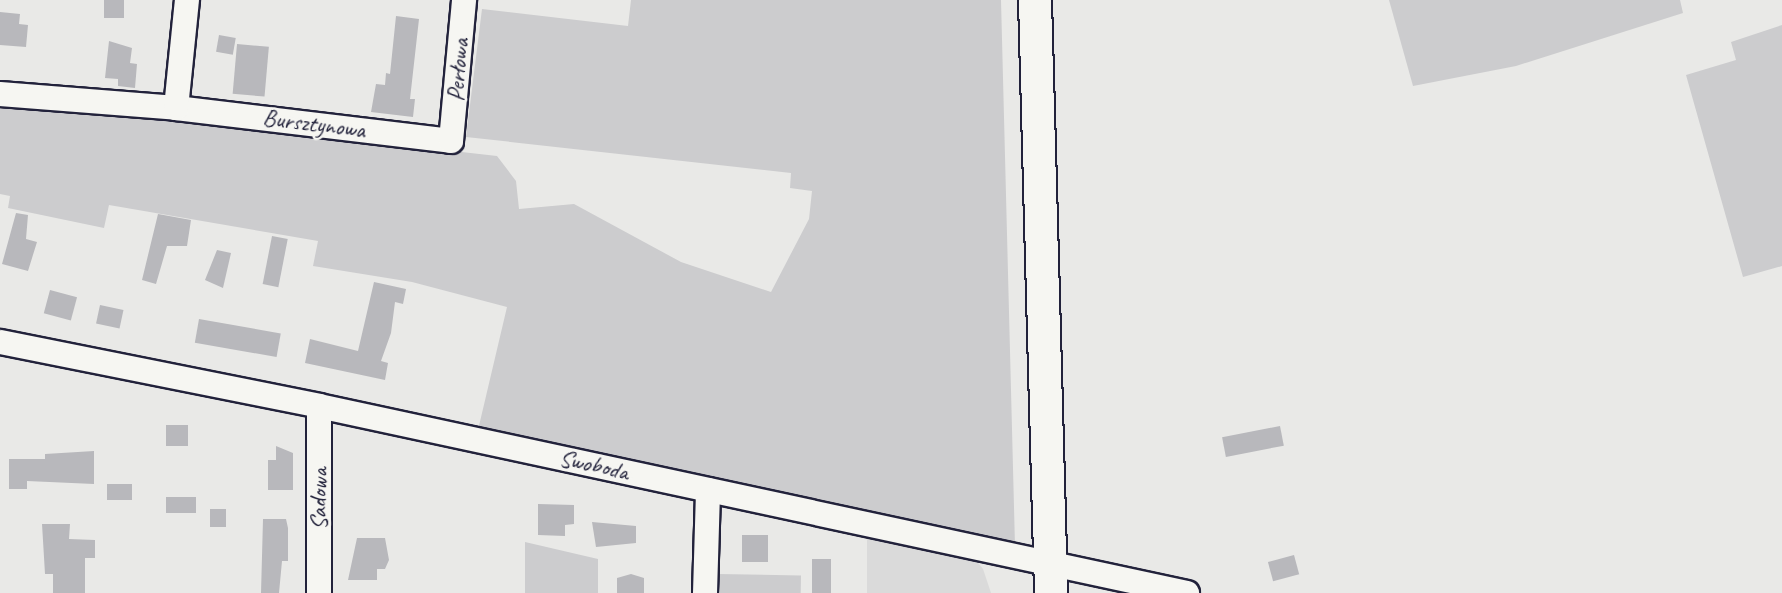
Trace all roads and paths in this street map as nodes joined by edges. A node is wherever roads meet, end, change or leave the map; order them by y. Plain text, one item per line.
1 (187, 0) edge
2 (464, 0) edge
3 (1035, 0) edge
4 (0, 94) edge
5 (176, 108) junction
6 (451, 141) joint
7 (0, 342) edge
8 (319, 406) junction
9 (708, 490) junction
10 (1050, 579) edge
11 (320, 593) edge
12 (705, 593) edge
13 (1187, 593) edge

1 - 5 street
2 - 6 street, Perłowa
3 - 10 main road
4 - 5 street, Bursztynowa
5 - 6 street, Bursztynowa
7 - 8 street, Swoboda
8 - 9 street, Swoboda
8 - 11 street, Sadowa
9 - 10 street, Swoboda
9 - 12 street
10 - 13 street, Swoboda

